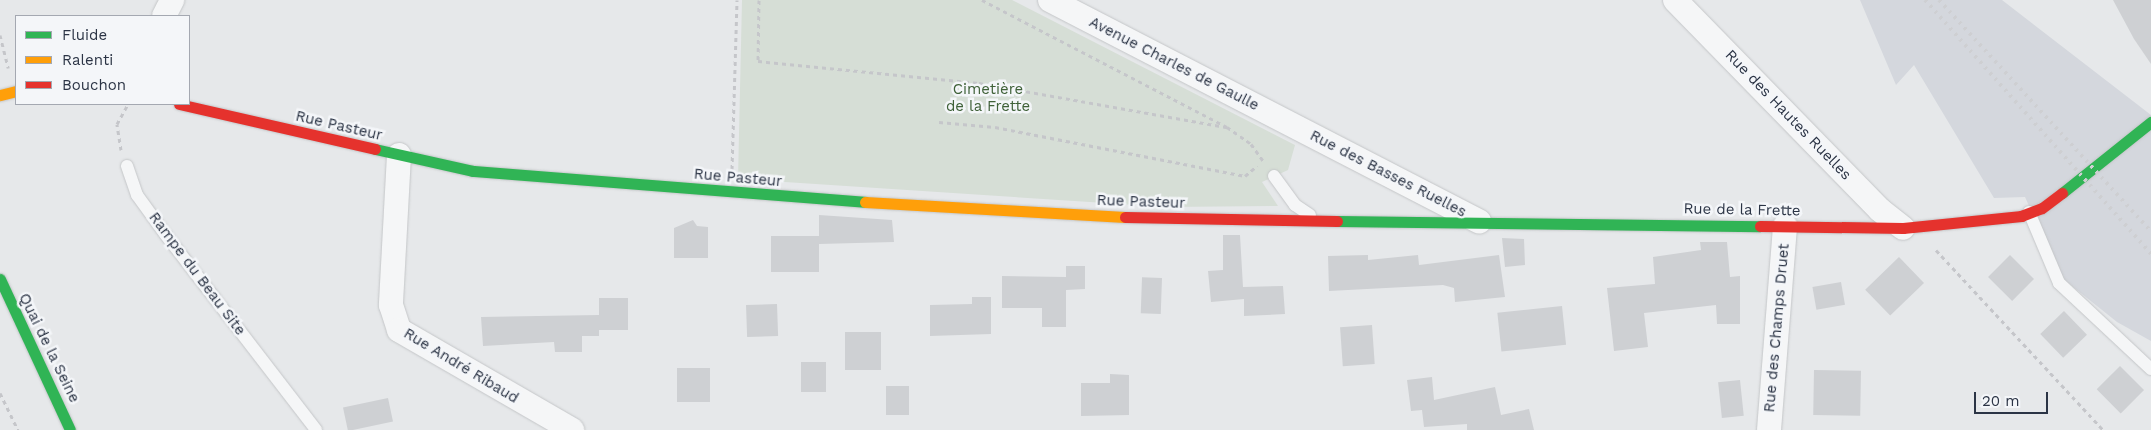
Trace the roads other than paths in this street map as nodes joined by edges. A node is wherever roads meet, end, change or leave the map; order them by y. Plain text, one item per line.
1 (172, 0) edge
2 (1050, 0) edge
3 (1675, 0) edge
4 (164, 15) edge
5 (15, 91) edge
6 (0, 95) edge
7 (183, 105) edge
8 (2151, 122) edge
9 (1298, 127) joint
10 (398, 155) junction
11 (127, 166) road end
12 (1274, 176) road end
13 (2029, 212) junction
14 (1318, 220) junction
15 (1302, 221) joint
16 (1479, 221) junction
17 (1785, 226) junction
18 (1903, 228) junction
19 (0, 279) edge
20 (2151, 369) edge
21 (70, 430) edge
22 (316, 430) edge
23 (572, 430) edge
24 (1769, 430) edge

1 - 4 street
2 - 9 street, Avenue Charles de Gaulle
3 - 18 street, Rue des Hautes Ruelles
5 - 6 street
7 - 10 street, Rue Pasteur
8 - 13 street, Rue de la Frette
9 - 16 street, Rue des Basses Ruelles
10 - 15 street, Rue Pasteur
10 - 23 street, Rue André Ribaud
11 - 22 lane, Rampe du Beau Site
12 - 14 lane
13 - 18 street, Rue de la Frette
13 - 20 lane
14 - 15 street, Rue de la Frette
14 - 16 street, Rue de la Frette
16 - 17 street, Rue de la Frette
17 - 18 street, Rue de la Frette
17 - 24 street, Rue des Champs Druet
19 - 21 street, Quai de la Seine

